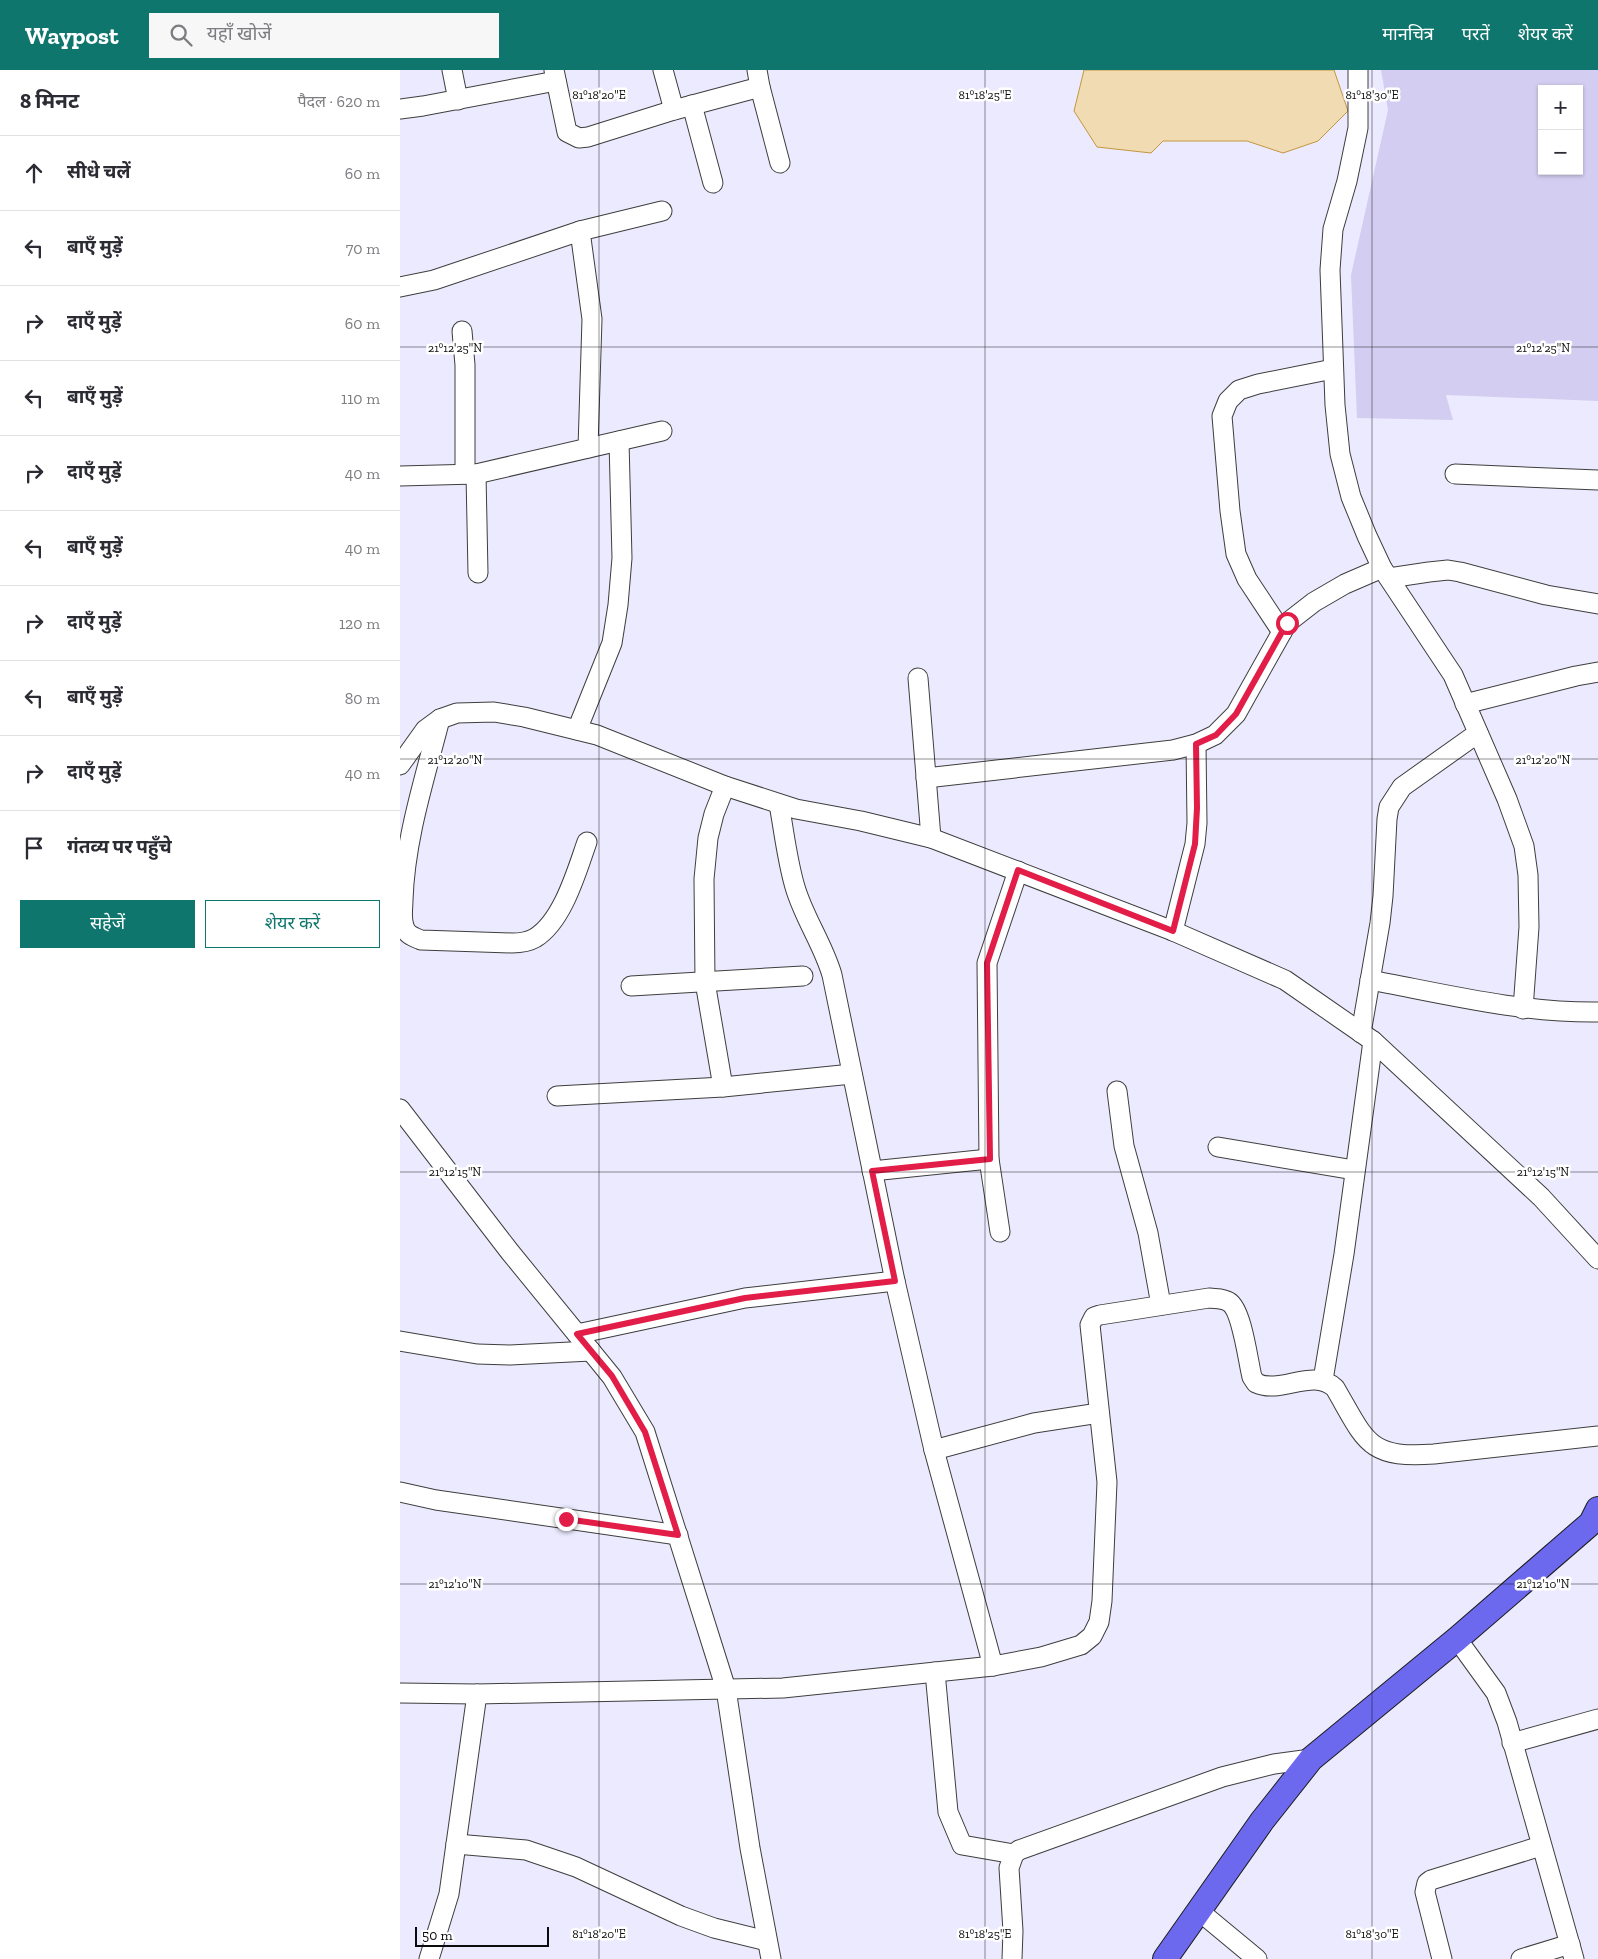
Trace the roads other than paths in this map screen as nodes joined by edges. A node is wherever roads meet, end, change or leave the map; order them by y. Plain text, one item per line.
1 (452, 70) edge
2 (663, 70) edge
3 (1358, 70) edge
4 (555, 76) edge
5 (758, 79) edge
6 (458, 100) junction
7 (692, 105) junction
8 (400, 109) edge
9 (674, 110) junction
10 (780, 163) dead end
11 (713, 183) dead end
12 (662, 211) dead end
13 (580, 231) junction
14 (400, 287) edge
15 (462, 331) dead end
16 (1334, 369) junction
17 (662, 431) dead end
18 (619, 441) junction
19 (588, 448) junction
20 (471, 474) junction
21 (1455, 474) dead end
22 (400, 476) edge
23 (1598, 480) edge
24 (478, 573) dead end
25 (1386, 573) junction
26 (1598, 604) edge
27 (1282, 632) junction
28 (1598, 672) edge
29 (918, 678) dead end
30 (1465, 704) junction
31 (440, 719) junction
32 (577, 730) junction
33 (1478, 733) junction
34 (1196, 744) junction
35 (400, 765) edge
36 (926, 778) junction
37 (725, 786) junction
38 (779, 804) junction
39 (931, 838) junction
40 (587, 842) dead end
41 (1018, 870) junction
42 (1173, 931) junction
43 (803, 976) dead end
44 (1370, 980) junction
45 (705, 982) junction
46 (631, 986) dead end
47 (1523, 1008) junction
48 (1598, 1012) edge
49 (1367, 1037) junction
50 (852, 1074) junction
51 (723, 1087) junction
52 (1118, 1091) dead end
53 (557, 1096) dead end
54 (400, 1109) edge
55 (1218, 1147) dead end
56 (990, 1159) junction
57 (1354, 1170) junction
58 (872, 1171) junction
59 (1000, 1232) dead end
60 (1598, 1259) edge
61 (895, 1281) junction
62 (1161, 1305) junction
63 (577, 1334) junction
64 (400, 1341) edge
65 (591, 1351) junction
66 (1323, 1380) junction
67 (1099, 1413) junction
68 (1598, 1436) edge
69 (934, 1450) junction
70 (400, 1492) edge
71 (1598, 1509) edge
72 (678, 1535) junction
73 (1457, 1639) junction
74 (993, 1666) junction
75 (935, 1672) junction
76 (726, 1689) junction
77 (400, 1693) edge
78 (477, 1694) junction
79 (1598, 1719) edge
80 (1512, 1743) junction
81 (1312, 1759) junction
82 (456, 1844) junction
83 (1541, 1846) junction
84 (1014, 1854) junction
85 (1199, 1911) junction
86 (769, 1950) edge
87 (1572, 1951) edge
88 (429, 1959) edge
89 (1012, 1959) edge
90 (1165, 1959) edge
91 (1257, 1959) edge
92 (1442, 1959) edge
93 (1521, 1959) edge

1 - 6 street
2 - 9 street
3 - 16 street
4 - 6 street
4 - 9 street
5 - 7 street
5 - 10 street
6 - 8 street
7 - 9 street
7 - 11 street
12 - 13 street
13 - 14 street
13 - 19 street
15 - 20 street
16 - 25 street
16 - 27 street
17 - 18 street
18 - 19 street
18 - 32 street
19 - 20 street
20 - 22 street
20 - 24 street
21 - 23 street
25 - 26 street
25 - 27 street
25 - 30 street
27 - 34 street
28 - 30 street
29 - 36 street
30 - 33 street
31 - 32 street
31 - 35 street
31 - 40 street
32 - 37 street
33 - 44 street
33 - 47 street
34 - 36 street
34 - 42 street
36 - 39 street
37 - 38 street
37 - 45 street
38 - 39 street
38 - 50 street
39 - 41 street
41 - 42 street
41 - 56 street
42 - 49 street
43 - 45 street
44 - 47 street
44 - 49 street
45 - 46 street
45 - 51 street
47 - 48 street
49 - 57 street
49 - 60 street
50 - 51 street
50 - 58 street
51 - 53 street
52 - 62 street
54 - 63 street
55 - 57 street
56 - 58 street
56 - 59 street
57 - 66 street
58 - 61 street
61 - 63 street
61 - 69 street
62 - 66 street
62 - 67 street
63 - 65 street
64 - 65 street
65 - 72 street
66 - 68 street
67 - 69 street
67 - 74 street
69 - 74 street
70 - 72 street
71 - 73 main road
72 - 76 street
73 - 80 street
73 - 81 main road
74 - 75 street
75 - 76 street
75 - 84 street
76 - 78 street
76 - 86 street
77 - 78 street
78 - 82 street
79 - 80 street
80 - 83 street
81 - 84 street
81 - 85 main road
82 - 86 street
82 - 88 street
83 - 87 street
83 - 92 street
84 - 89 street
85 - 90 main road
85 - 91 street
87 - 93 street

